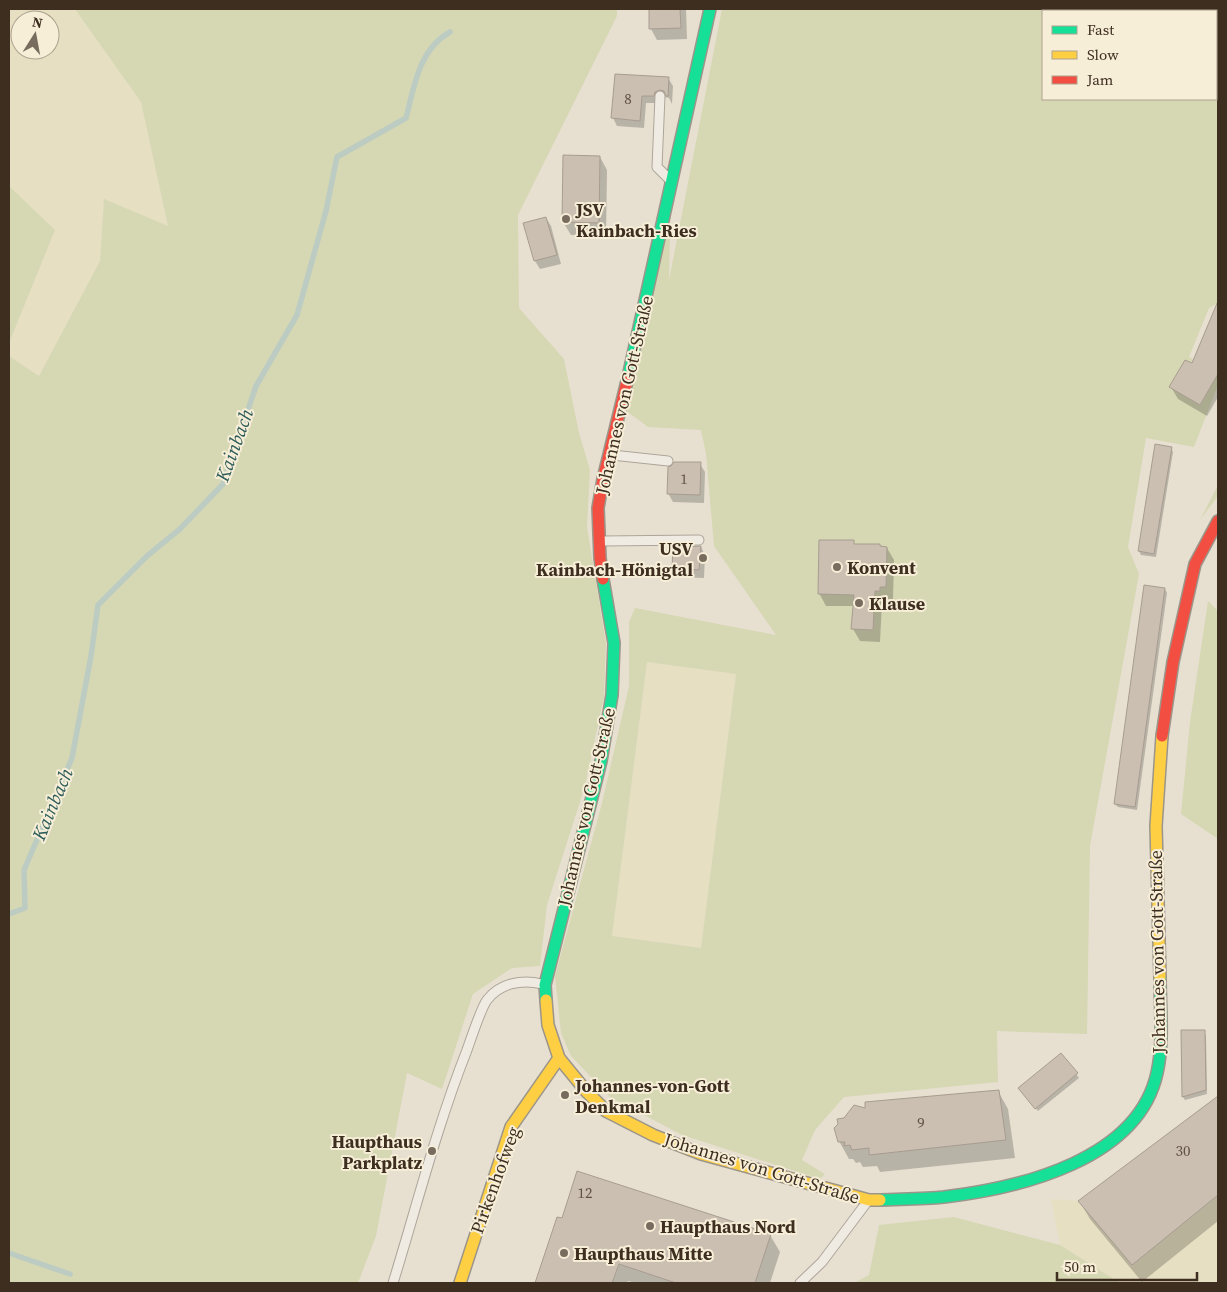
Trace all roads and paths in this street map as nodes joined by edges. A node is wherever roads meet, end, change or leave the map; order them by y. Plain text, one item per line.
1 (710, 9) edge
2 (660, 96) dead end
3 (673, 183) junction
4 (609, 454) junction
5 (668, 461) dead end
6 (1218, 521) edge
7 (699, 540) dead end
8 (599, 541) junction
9 (545, 985) junction
10 (560, 1058) junction
11 (869, 1200) junction
12 (393, 1283) edge
13 (460, 1283) edge
14 (800, 1283) edge

1 - 3 street, Johannes von Gott-Straße
2 - 3 lane
3 - 4 street, Johannes von Gott-Straße
4 - 5 lane
4 - 8 street, Johannes von Gott-Straße
6 - 11 street, Johannes von Gott-Straße
7 - 8 lane
8 - 9 street, Johannes von Gott-Straße
9 - 10 street, Johannes von Gott-Straße
9 - 12 lane
10 - 11 street, Johannes von Gott-Straße
10 - 13 street, Pirkenhofweg
11 - 14 lane

